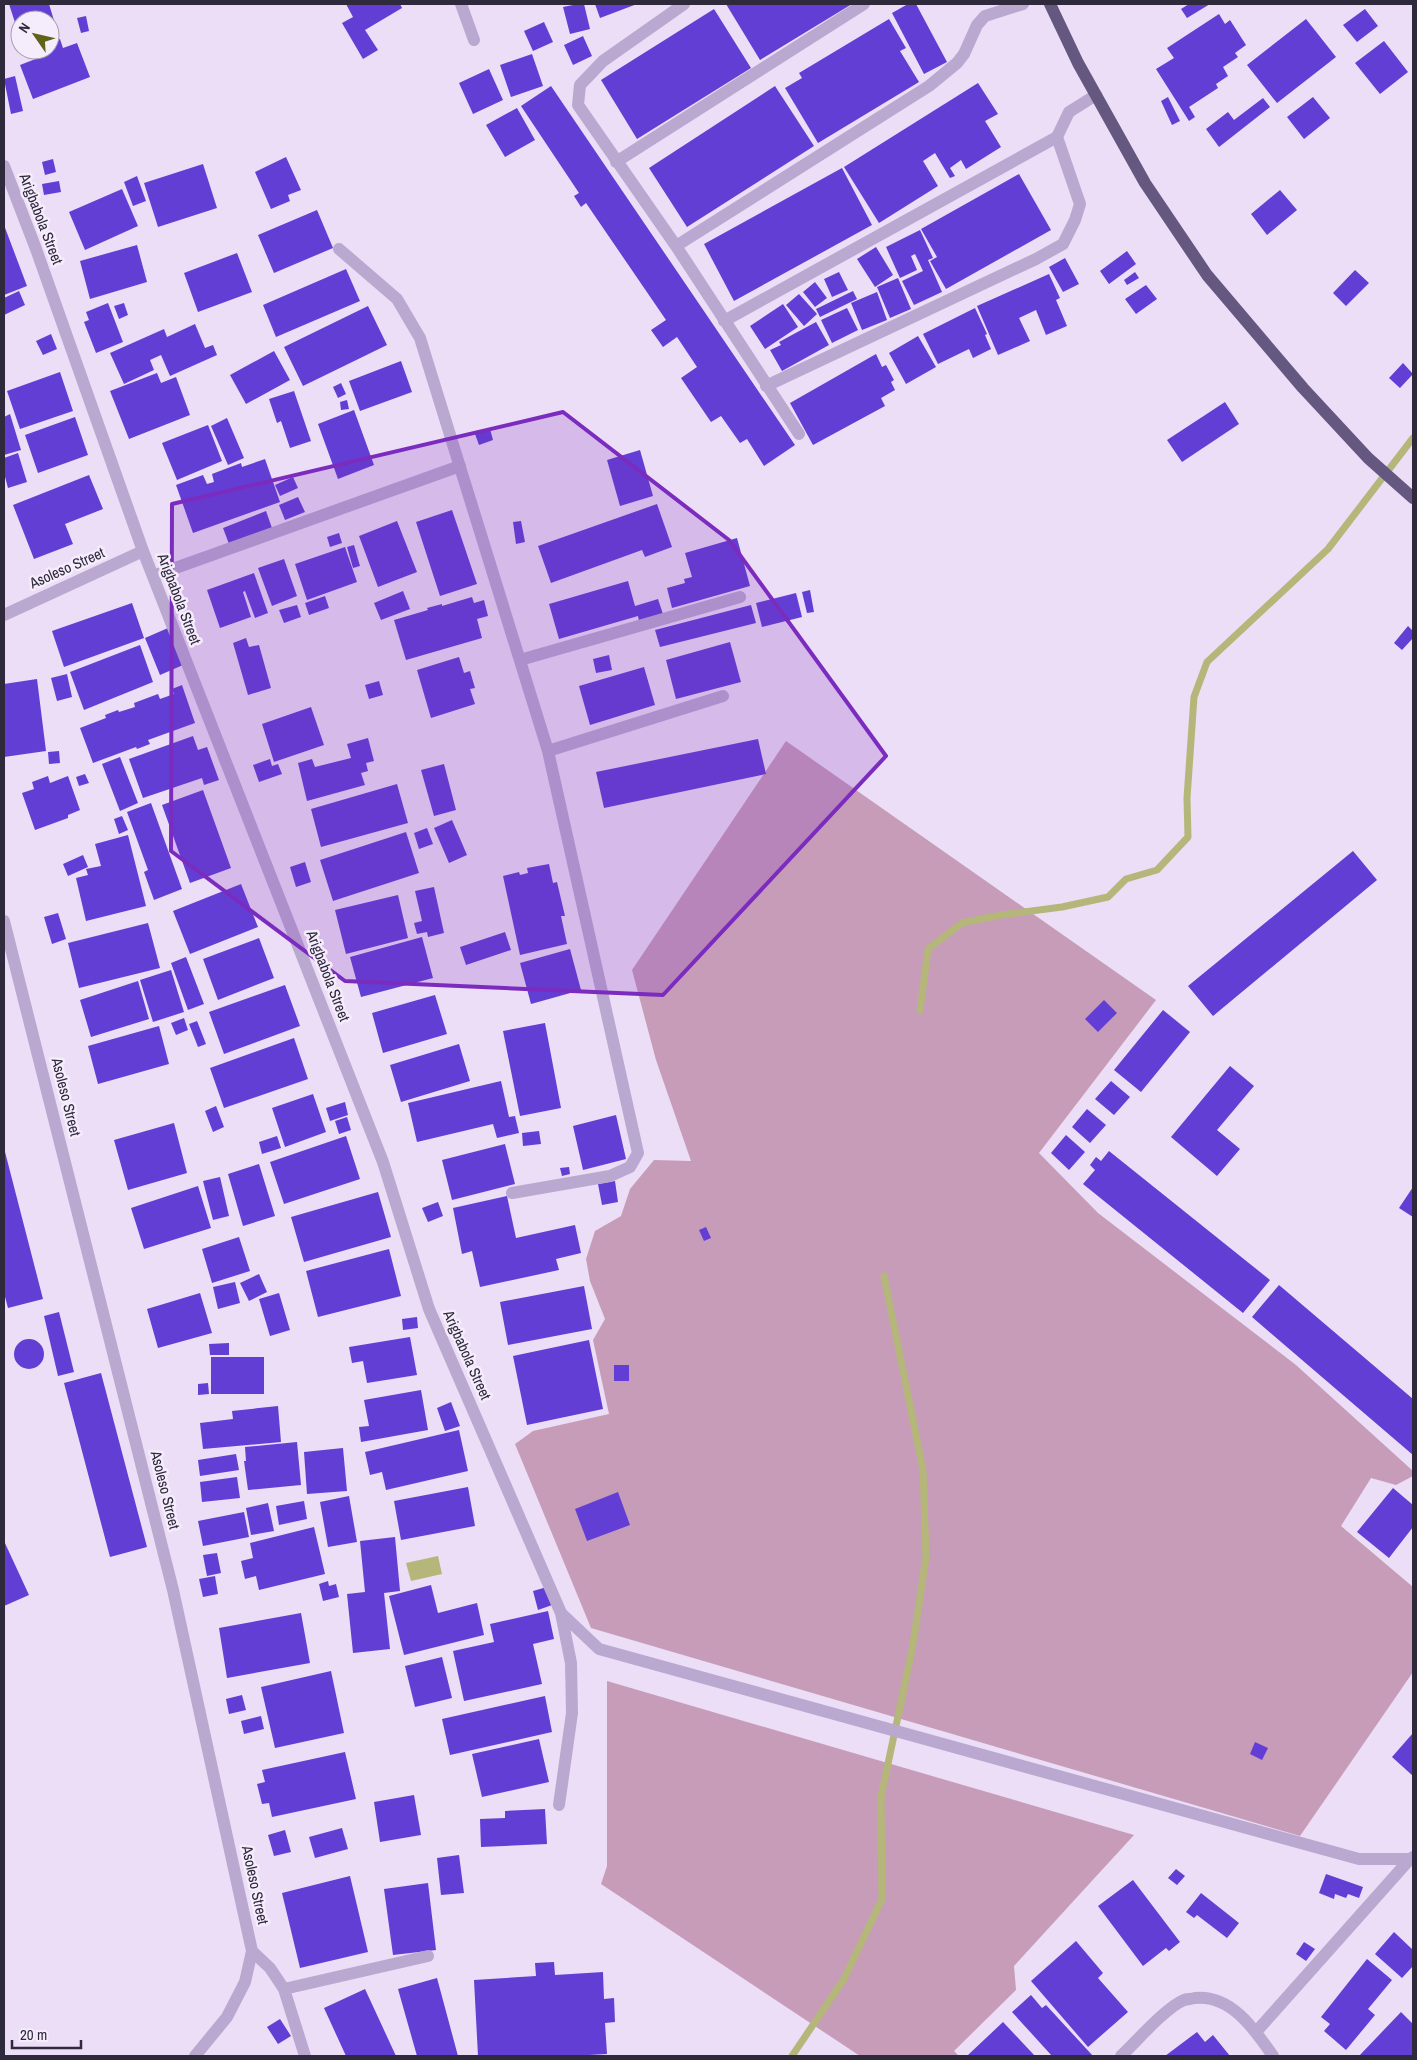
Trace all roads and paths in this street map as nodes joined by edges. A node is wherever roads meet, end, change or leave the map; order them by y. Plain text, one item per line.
1 (460, 4) edge
2 (684, 4) edge
3 (864, 4) edge
4 (1023, 4) edge
5 (1050, 4) edge
6 (474, 40) dead end
7 (1096, 95) junction
8 (1057, 137) junction
9 (616, 162) junction
10 (4, 166) edge
11 (676, 246) junction
12 (339, 249) dead end
13 (724, 321) junction
14 (766, 386) junction
15 (799, 434) dead end
16 (460, 466) junction
17 (1413, 498) edge
18 (143, 551) junction
19 (153, 576) junction
20 (740, 597) dead end
21 (4, 614) edge
22 (520, 660) junction
23 (723, 696) dead end
24 (548, 750) junction
25 (4, 921) edge
26 (512, 1193) dead end
27 (561, 1613) junction
28 (559, 1805) dead end
29 (1412, 1858) edge
30 (252, 1950) junction
31 (428, 1956) dead end
32 (284, 1989) junction
33 (1256, 2032) junction
34 (195, 2056) edge
35 (305, 2056) edge
36 (1121, 2056) edge
37 (1273, 2056) edge

1 - 6 street
2 - 9 street
3 - 9 street
4 - 11 street
5 - 7 main road
7 - 8 street
7 - 17 main road
8 - 13 street
8 - 14 street
9 - 11 street
10 - 18 street, Arigbabola Street
11 - 13 street
12 - 16 street
13 - 14 street
14 - 15 street
16 - 19 street
16 - 22 street
18 - 19 street, Arigbabola Street
18 - 21 street, Asoleso Street
19 - 27 street, Arigbabola Street
20 - 22 street
22 - 24 street
23 - 24 street
24 - 26 street
25 - 30 street, Asoleso Street
27 - 28 street, Arigbabola Street
27 - 29 street
29 - 33 street
30 - 32 street
30 - 34 street, Asoleso Street
31 - 32 street
32 - 35 street
33 - 36 street
33 - 37 street

